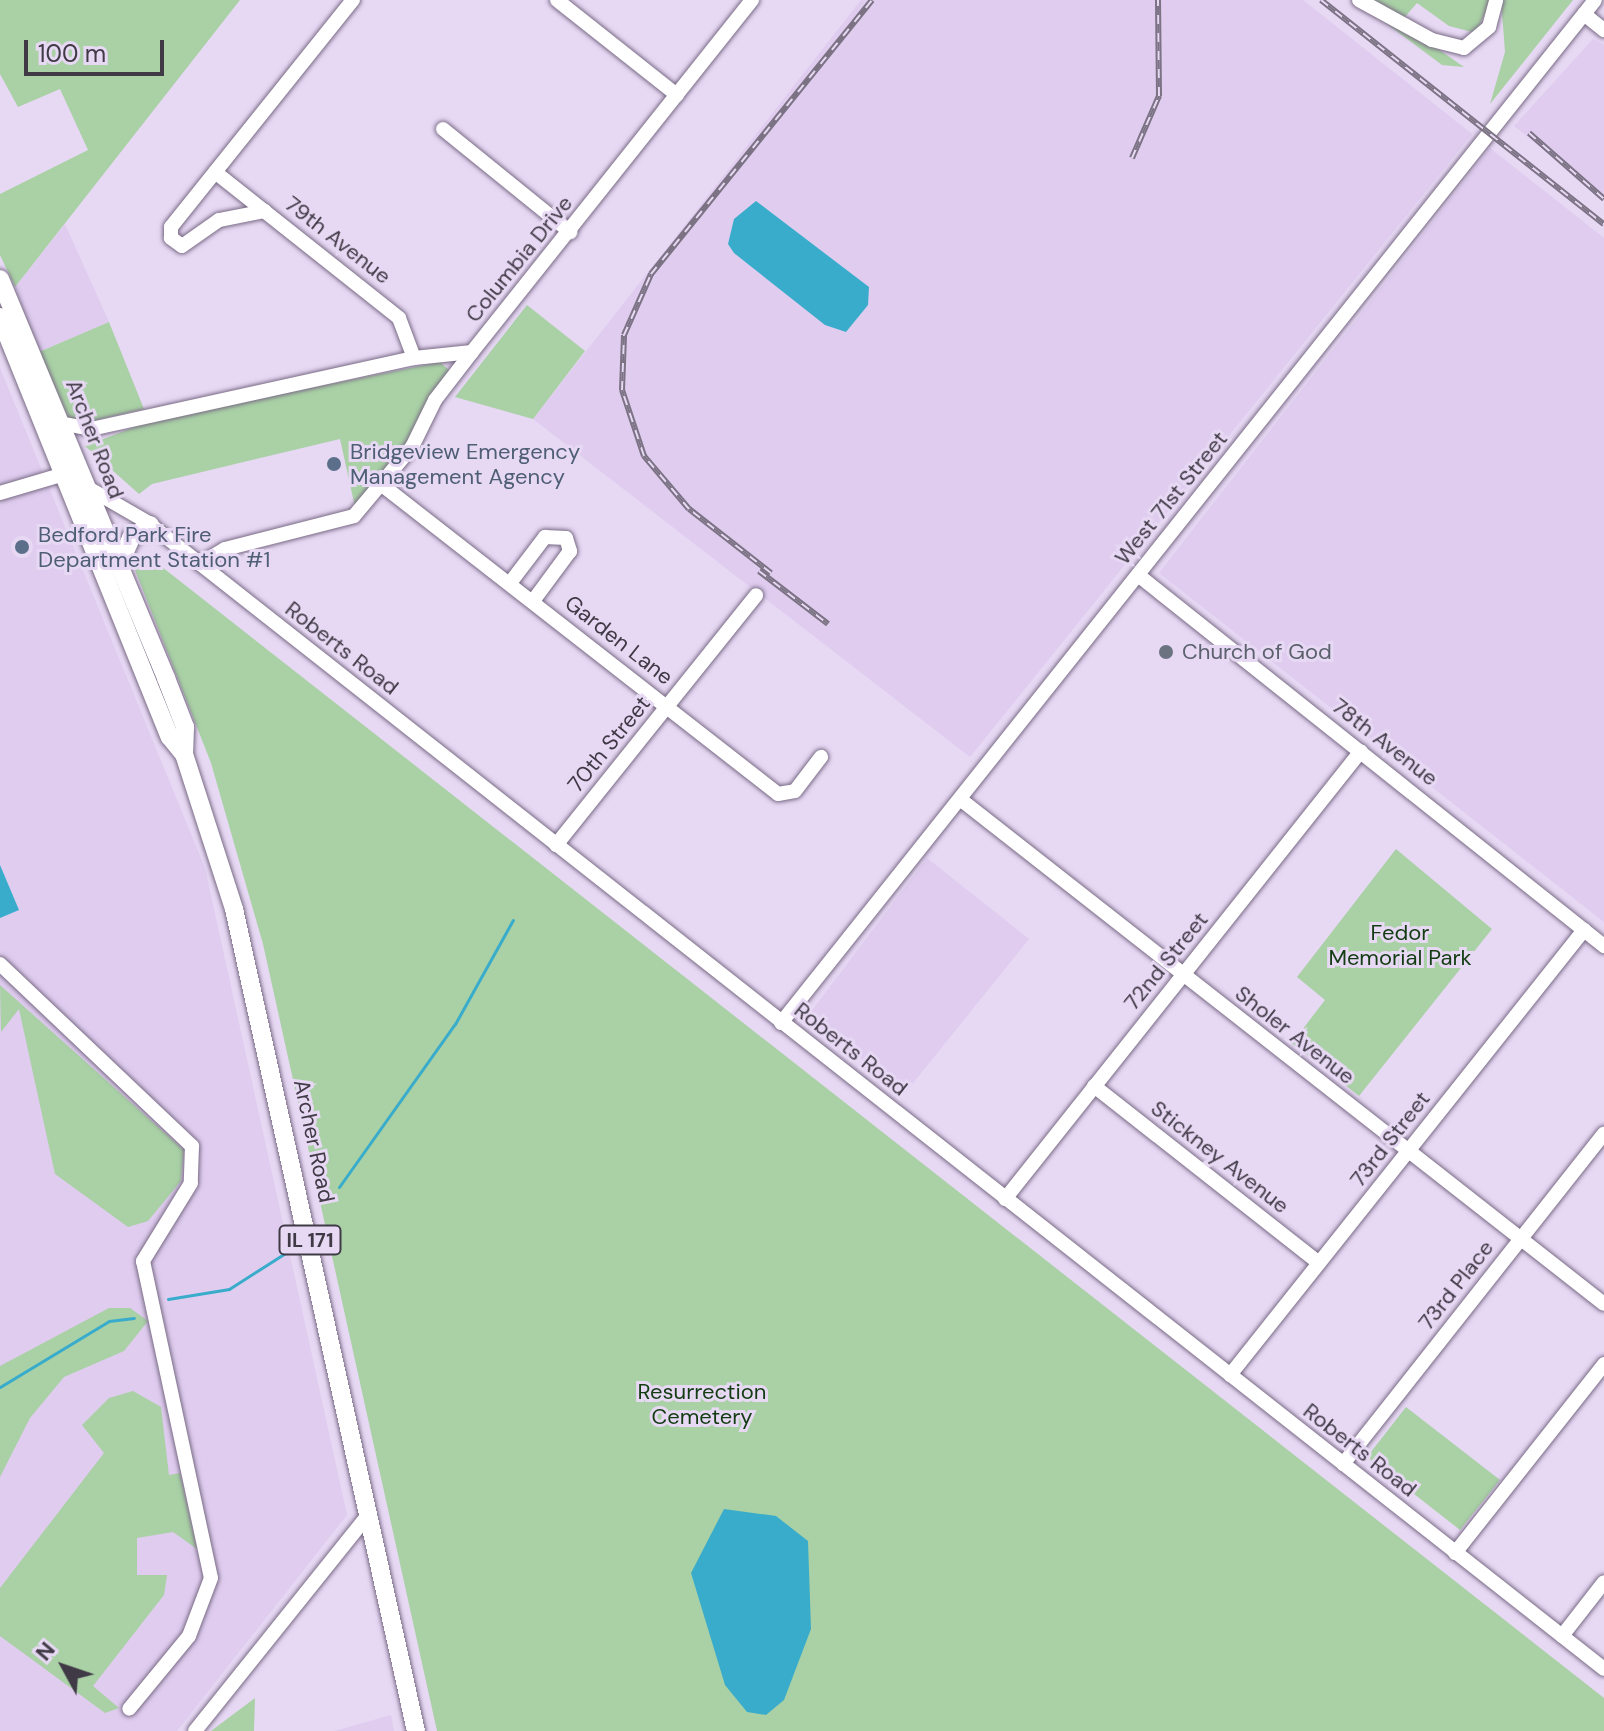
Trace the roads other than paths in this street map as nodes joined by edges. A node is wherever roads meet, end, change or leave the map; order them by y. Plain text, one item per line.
1 (353, 0) edge
2 (557, 0) edge
3 (752, 0) edge
4 (1359, 0) edge
5 (1496, 0) edge
6 (1595, 0) edge
7 (1584, 14) junction
8 (1604, 30) edge
9 (677, 95) junction
10 (443, 129) dead end
11 (215, 172) junction
12 (265, 211) junction
13 (570, 232) junction
14 (0, 279) edge
15 (0, 317) edge
16 (472, 352) junction
17 (414, 358) junction
18 (65, 424) junction
19 (91, 429) junction
20 (72, 449) junction
21 (64, 474) junction
22 (382, 485) junction
23 (87, 486) junction
24 (0, 493) edge
25 (150, 525) junction
26 (200, 564) junction
27 (119, 565) junction
28 (1138, 575) junction
29 (510, 583) junction
30 (756, 595) dead end
31 (533, 601) junction
32 (668, 707) junction
33 (1361, 751) junction
34 (184, 754) junction
35 (821, 757) dead end
36 (960, 799) junction
37 (556, 845) junction
38 (1584, 930) junction
39 (1604, 946) edge
40 (0, 964) edge
41 (1182, 975) junction
42 (781, 1023) junction
43 (1094, 1086) junction
44 (1604, 1134) edge
45 (1408, 1152) junction
46 (1005, 1199) junction
47 (1519, 1240) junction
48 (1319, 1263) junction
49 (1604, 1304) edge
50 (1604, 1364) edge
51 (1230, 1375) junction
52 (1343, 1464) junction
53 (368, 1515) junction
54 (1455, 1553) junction
55 (1604, 1582) edge
56 (1562, 1636) junction
57 (1604, 1669) edge
58 (129, 1709) dead end
59 (195, 1731) edge
60 (416, 1731) edge

1 - 11 street
2 - 9 street
3 - 9 street, Columbia Drive
4 - 5 street
6 - 7 street, West 71st Street
7 - 8 street
7 - 28 street, West 71st Street
9 - 13 street, Columbia Drive
10 - 13 street
11 - 12 street, 79th Avenue
11 - 12 street
12 - 17 street, 79th Avenue
13 - 16 street, Columbia Drive
14 - 18 main road, Archer Road / IL 171
15 - 21 main road, Archer Road / IL 171
16 - 17 street, Columbia Drive
16 - 22 street
17 - 19 street, Columbia Drive
18 - 19 street, Columbia Drive
18 - 20 main road, Archer Road / IL 171
19 - 20 street
20 - 23 main road, Archer Road / IL 171
21 - 23 street, Roberts Road
21 - 24 street
21 - 34 main road, Archer Road / IL 171
22 - 26 street
22 - 29 street, Garden Lane
23 - 25 street, Roberts Road
23 - 27 main road, Archer Road / IL 171
25 - 26 street, Roberts Road
25 - 27 main road
26 - 37 street, Roberts Road
27 - 34 main road, Archer Road / IL 171
28 - 33 street, 78th Avenue
28 - 36 street, West 71st Street
29 - 31 street, Garden Lane
29 - 31 street
30 - 32 street, 70th Street
31 - 32 street, Garden Lane
32 - 35 street, Garden Lane
32 - 37 street, 70th Street
33 - 38 street, 78th Avenue
33 - 41 street, 72nd Street
34 - 53 main road, Archer Road / IL 171
36 - 41 street, Sholer Avenue
36 - 42 street, West 71st Street
37 - 42 street, Roberts Road
38 - 39 street, 78th Avenue
38 - 45 street, 73rd Street
40 - 58 street
41 - 43 street, 72nd Street
41 - 45 street, Sholer Avenue
42 - 46 street, Roberts Road
43 - 46 street, 72nd Street
43 - 48 street, Stickney Avenue
44 - 47 street, 73rd Place
45 - 47 street, Sholer Avenue
45 - 48 street, 73rd Street
46 - 51 street, Roberts Road
47 - 49 street, Sholer Avenue
47 - 52 street, 73rd Place
48 - 51 street, 73rd Street
50 - 54 street
51 - 52 street, Roberts Road
52 - 54 street, Roberts Road
53 - 59 street
53 - 60 main road, Archer Road / IL 171
54 - 56 street, Roberts Road
55 - 56 street
56 - 57 street, Roberts Road

